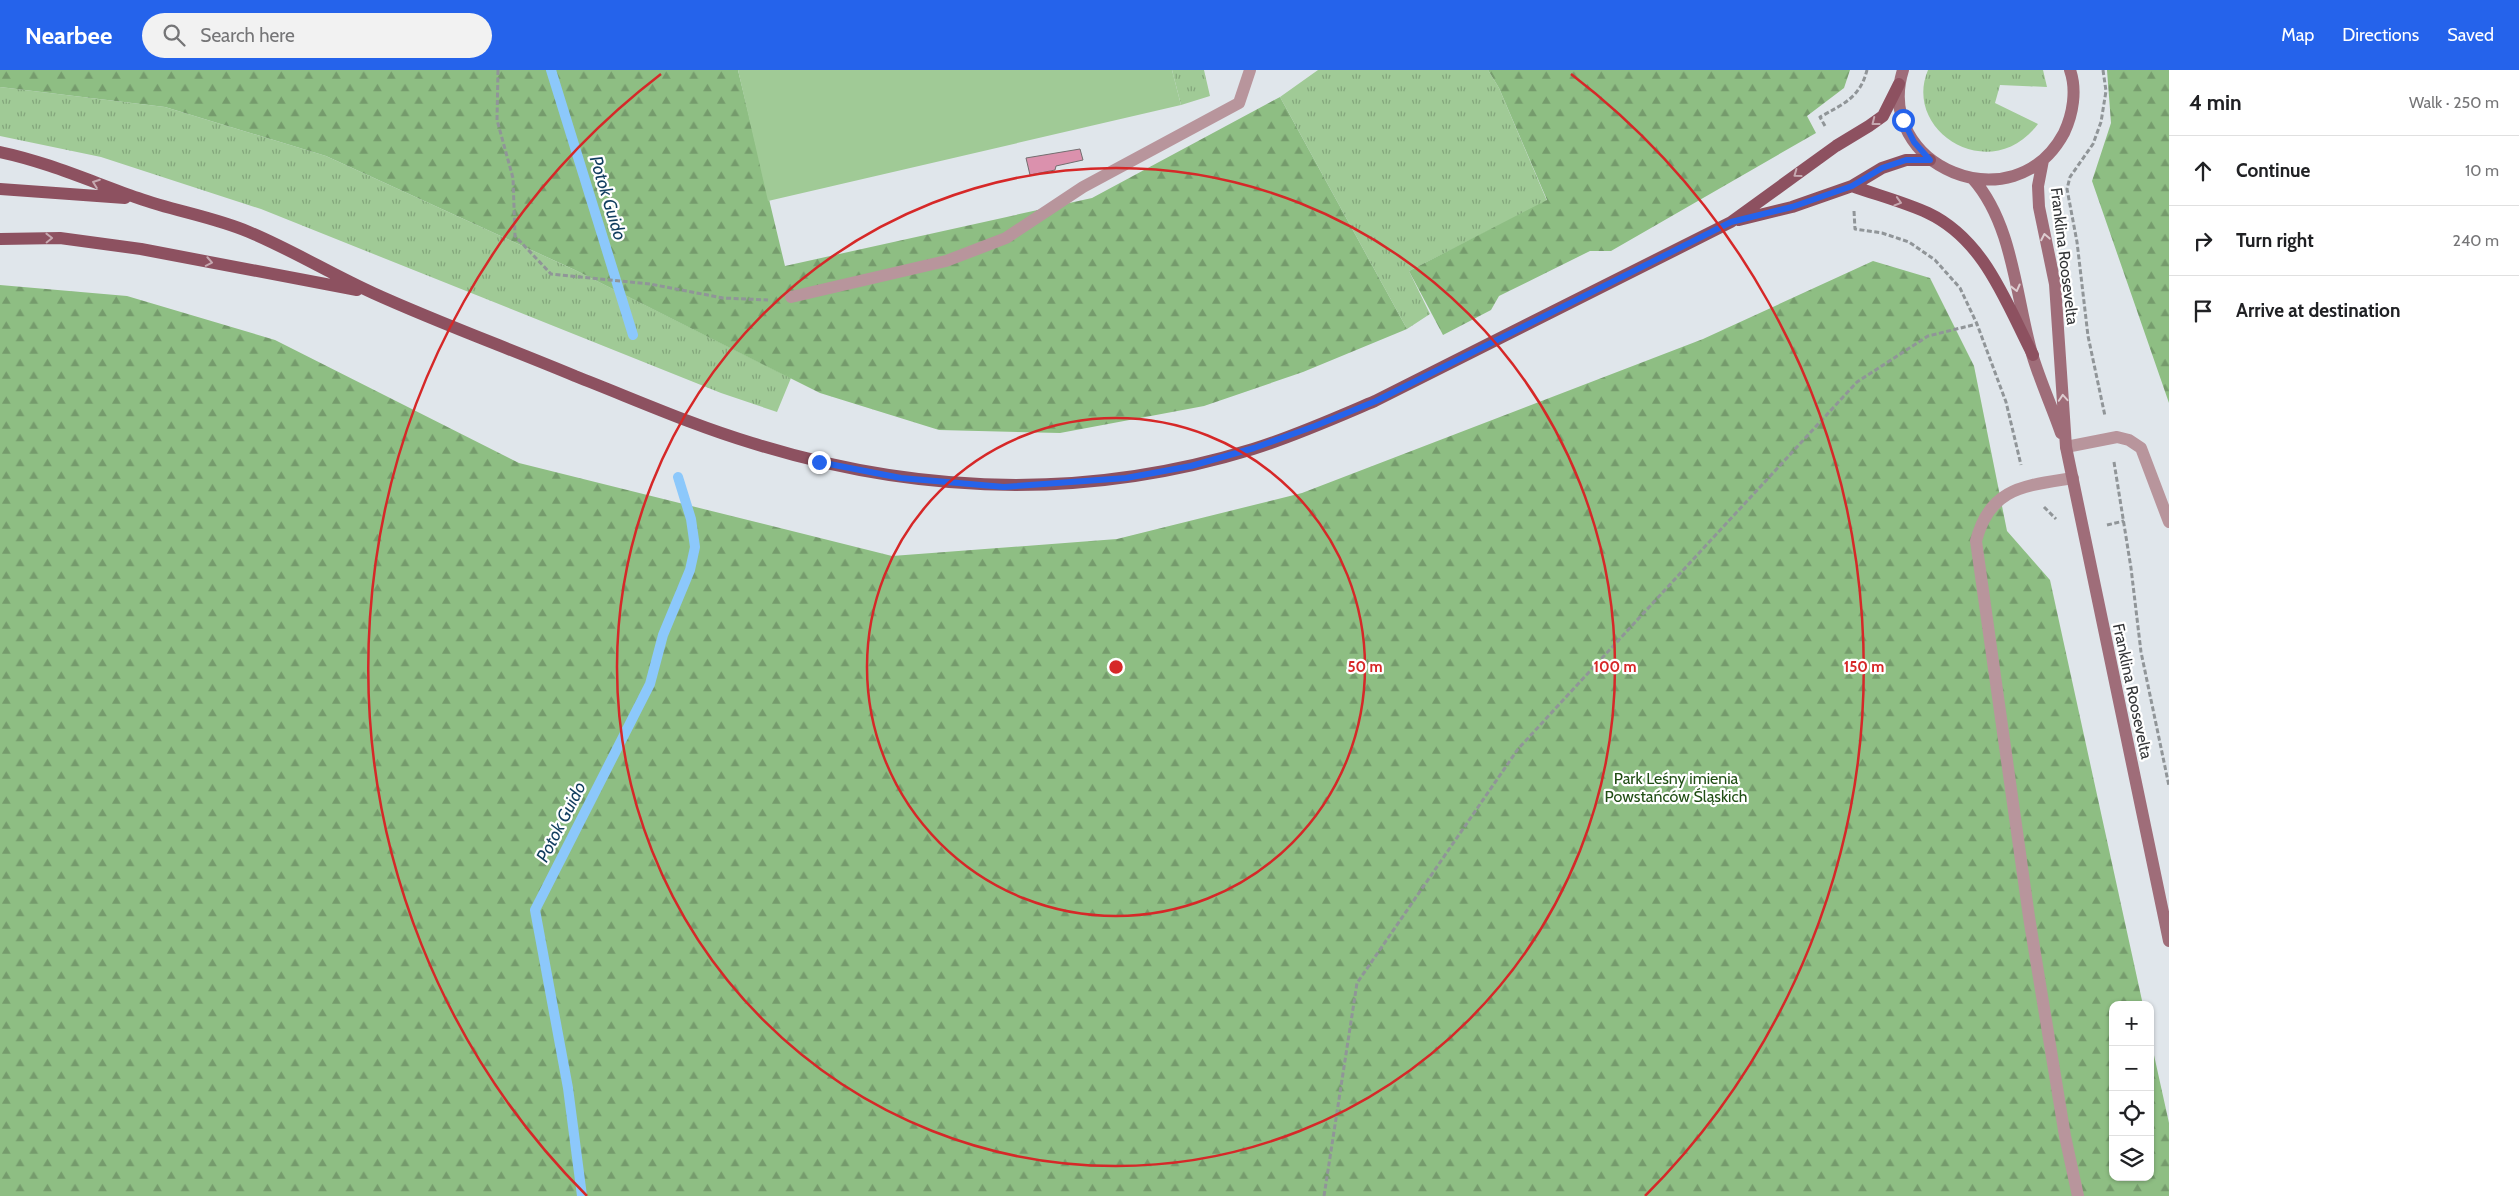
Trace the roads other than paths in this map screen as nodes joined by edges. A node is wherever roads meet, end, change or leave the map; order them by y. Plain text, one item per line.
1 (1250, 70) edge
2 (1903, 70) edge
3 (2070, 70) edge
4 (1899, 84) junction
5 (0, 152) edge
6 (1930, 160) junction
7 (2043, 160) junction
8 (1973, 179) junction
9 (1852, 186) junction
10 (0, 189) edge
11 (142, 200) junction
12 (1731, 222) junction
13 (0, 239) edge
14 (374, 294) junction
15 (791, 296) road end
16 (2033, 355) junction
17 (2066, 447) junction
18 (2073, 478) junction
19 (2169, 522) edge
20 (2169, 941) edge
21 (2078, 1196) edge

1 - 15 lane
2 - 4 street
3 - 7 street
4 - 6 street
4 -> 12 main road
11 -> 5 main road
6 - 8 street
6 - 9 main road
7 - 8 street
17 -> 7 street, Franklina Roosevelta
8 -> 16 street, Franklina Roosevelta
9 - 12 main road
9 -> 16 main road
10 - 11 main road
11 - 14 main road
12 - 14 main road
13 -> 14 main road
16 - 17 street, Franklina Roosevelta
17 - 18 street, Franklina Roosevelta
17 - 19 lane
18 - 20 street, Franklina Roosevelta
18 - 21 lane

